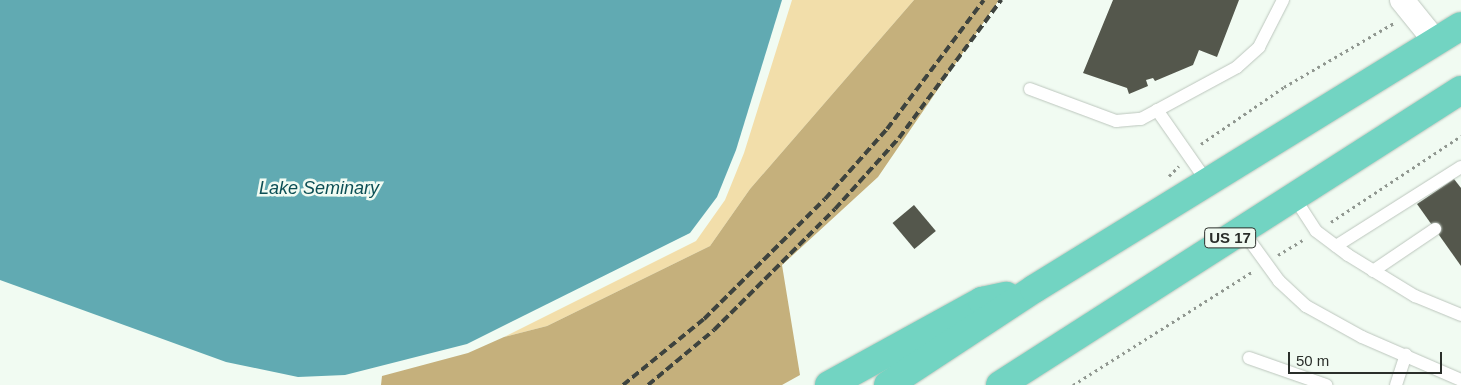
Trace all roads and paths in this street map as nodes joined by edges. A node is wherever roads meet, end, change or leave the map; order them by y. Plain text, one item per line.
1 (1283, 0) edge
2 (1402, 0) edge
3 (1461, 26) edge
4 (1436, 42) junction
5 (1030, 89) dead end
6 (1461, 90) edge
7 (1157, 110) junction
8 (1461, 168) edge
9 (1208, 182) junction
10 (1294, 197) junction
11 (1435, 229) dead end
12 (1242, 230) junction
13 (1336, 246) junction
14 (1373, 270) junction
15 (1034, 289) junction
16 (1461, 315) edge
17 (1406, 355) junction
18 (1249, 358) dead end
19 (1461, 380) edge
20 (829, 385) edge
21 (888, 385) edge
22 (1000, 385) edge
23 (1326, 385) edge
24 (1396, 385) edge

1 - 7 lane
2 - 4 street
3 - 4 main road
4 - 9 main road
5 - 7 lane
6 - 10 main road, US 17
7 - 9 lane
8 - 13 lane
9 - 15 main road
10 - 12 main road, US 17
10 - 13 lane
11 - 14 lane
12 - 17 lane
12 - 22 main road, US 17
13 - 14 lane
14 - 16 lane
15 - 20 main road
15 - 21 main road
17 - 19 lane
17 - 24 lane
18 - 23 lane

